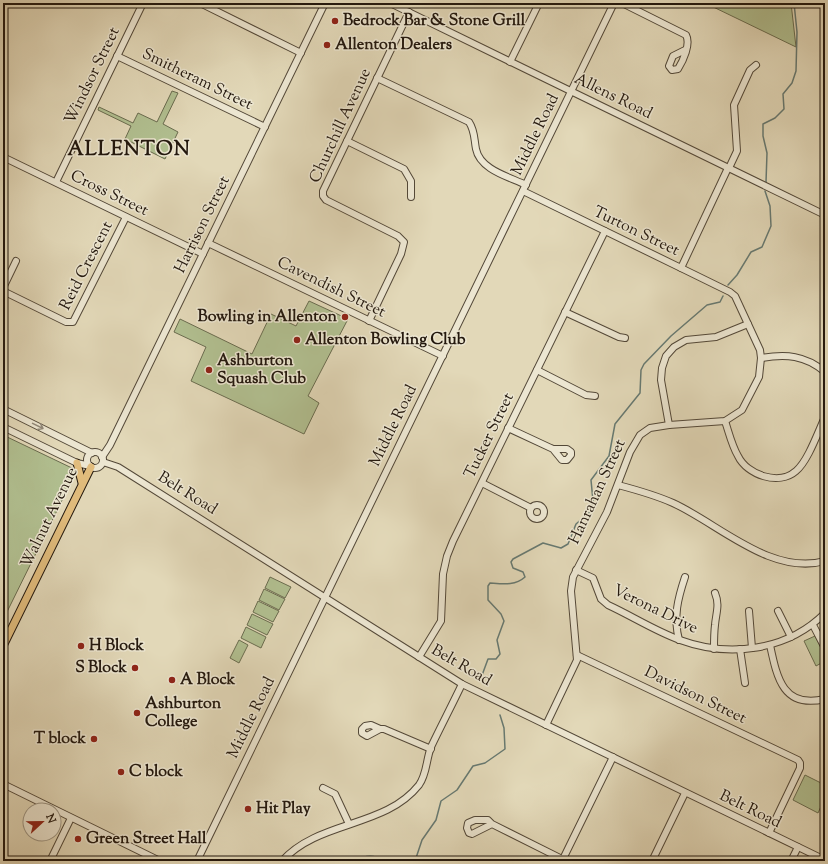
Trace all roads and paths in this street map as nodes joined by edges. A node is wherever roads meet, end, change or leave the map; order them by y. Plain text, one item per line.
1 (143, 3) edge
2 (200, 3) edge
3 (325, 3) edge
4 (390, 3) edge
5 (539, 3) edge
6 (614, 3) edge
7 (622, 3) edge
8 (409, 12) junction
9 (685, 50) dead end
10 (301, 52) junction
11 (117, 56) junction
12 (510, 62) junction
13 (756, 64) dead end
14 (377, 78) junction
15 (572, 92) junction
16 (265, 127) junction
17 (347, 141) junction
18 (3, 157) edge
19 (728, 168) junction
20 (56, 182) junction
21 (525, 188) junction
22 (411, 197) dead end
23 (825, 215) edge
24 (126, 216) junction
25 (605, 231) junction
26 (208, 243) junction
27 (203, 254) junction
28 (16, 261) dead end
29 (681, 268) junction
30 (3, 288) edge
31 (3, 291) edge
32 (565, 312) junction
33 (368, 321) junction
34 (748, 324) junction
35 (625, 338) dead end
36 (443, 356) junction
37 (761, 358) junction
38 (537, 370) junction
39 (825, 372) edge
40 (595, 396) dead end
41 (3, 409) edge
42 (825, 417) edge
43 (726, 422) junction
44 (669, 425) junction
45 (3, 427) edge
46 (508, 428) junction
47 (553, 449) dead end
48 (92, 453) junction
49 (102, 459) junction
50 (77, 463) junction
51 (90, 466) junction
52 (82, 483) junction
53 (482, 483) junction
54 (618, 484) junction
55 (531, 508) dead end
56 (825, 561) edge
57 (576, 570) junction
58 (684, 577) dead end
59 (715, 593) dead end
60 (325, 598) junction
61 (749, 611) dead end
62 (778, 611) dead end
63 (825, 613) edge
64 (813, 624) junction
65 (791, 638) junction
66 (679, 640) junction
67 (770, 645) junction
68 (3, 646) edge
69 (752, 648) junction
70 (825, 648) edge
71 (714, 649) junction
72 (740, 649) junction
73 (577, 655) junction
74 (419, 657) junction
75 (746, 683) dead end
76 (462, 684) junction
77 (825, 699) edge
78 (546, 725) junction
79 (380, 729) dead end
80 (431, 749) junction
81 (613, 758) junction
82 (3, 784) edge
83 (323, 788) dead end
84 (685, 792) junction
85 (72, 818) junction
86 (349, 824) junction
87 (492, 824) dead end
88 (769, 833) junction
89 (798, 847) junction
90 (562, 860) edge
91 (825, 860) edge
92 (50, 861) edge
93 (160, 861) edge
94 (197, 861) edge
95 (282, 861) edge
96 (652, 861) edge
97 (792, 861) edge

1 - 11 street, Windsor Street
2 - 10 street
3 - 10 street, Harrison Street
4 - 8 street, Allens Road
5 - 12 street
6 - 15 street, Middle Road
7 - 9 street
8 - 12 street, Allens Road
8 - 14 street, Churchill Avenue
10 - 16 street, Harrison Street
11 - 16 street, Smitheram Street
11 - 20 street, Windsor Street
12 - 15 street, Allens Road
13 - 19 street, Turton Street
14 - 17 street, Churchill Avenue
14 - 21 street, Turton Street
15 - 19 street, Allens Road
15 - 21 street, Middle Road
16 - 26 street, Harrison Street
17 - 22 street
17 - 33 street, Churchill Avenue
18 - 20 street, Cross Street
19 - 23 street, Allens Road
19 - 29 street, Turton Street
20 - 24 street, Cross Street
21 - 25 street, Turton Street
21 - 36 street, Middle Road
24 - 27 street, Cross Street
24 - 31 street, Reid Crescent
25 - 29 street, Turton Street
25 - 32 street, Tucker Street
26 - 27 street, Harrison Street
26 - 33 street, Cavendish Street
27 - 49 street, Harrison Street
28 - 30 street
29 - 34 street
32 - 35 street
32 - 38 street, Tucker Street
33 - 36 street, Cavendish Street
34 - 37 street
34 - 44 street
36 - 60 street, Middle Road
37 - 39 street
37 - 43 street
38 - 40 street
38 - 46 street, Tucker Street
41 -> 48 street
42 - 43 street
43 - 44 street, Hanrahan Street
44 - 54 street, Hanrahan Street
45 - 50 street
46 - 47 street
46 - 53 street, Tucker Street
48 - 49 street
48 - 51 street
49 - 51 street
49 - 60 street, Belt Road
50 - 51 street
50 - 52 main road
51 - 52 main road, Walnut Avenue
52 - 68 main road, Walnut Avenue
53 - 55 street
53 - 74 street, Tucker Street
54 - 56 street
54 - 57 street, Hanrahan Street
57 - 66 street, Verona Drive
57 - 73 street, Hanrahan Street
58 - 66 street
59 - 71 street
60 - 74 street, Belt Road
60 - 94 street, Middle Road
61 - 69 street
62 - 65 street
63 - 64 street, Verona Drive
64 - 65 street, Verona Drive
64 - 70 street
65 - 67 street, Verona Drive
66 - 71 street, Verona Drive
67 - 69 street, Verona Drive
67 - 77 street
69 - 72 street, Verona Drive
71 - 72 street, Verona Drive
72 - 75 street
73 - 78 street, Hanrahan Street
73 - 88 street, Davidson Street
74 - 76 street, Belt Road
76 - 78 street, Belt Road
76 - 80 street
78 - 81 street, Belt Road
79 - 80 street
80 - 86 street
81 - 84 street, Belt Road
81 - 90 street
82 - 85 street
83 - 86 street
84 - 88 street, Belt Road
84 - 96 street
85 - 92 street
85 - 93 street
86 - 95 street
87 - 90 street
88 - 89 street, Belt Road
89 - 91 street, Belt Road
89 - 97 street

